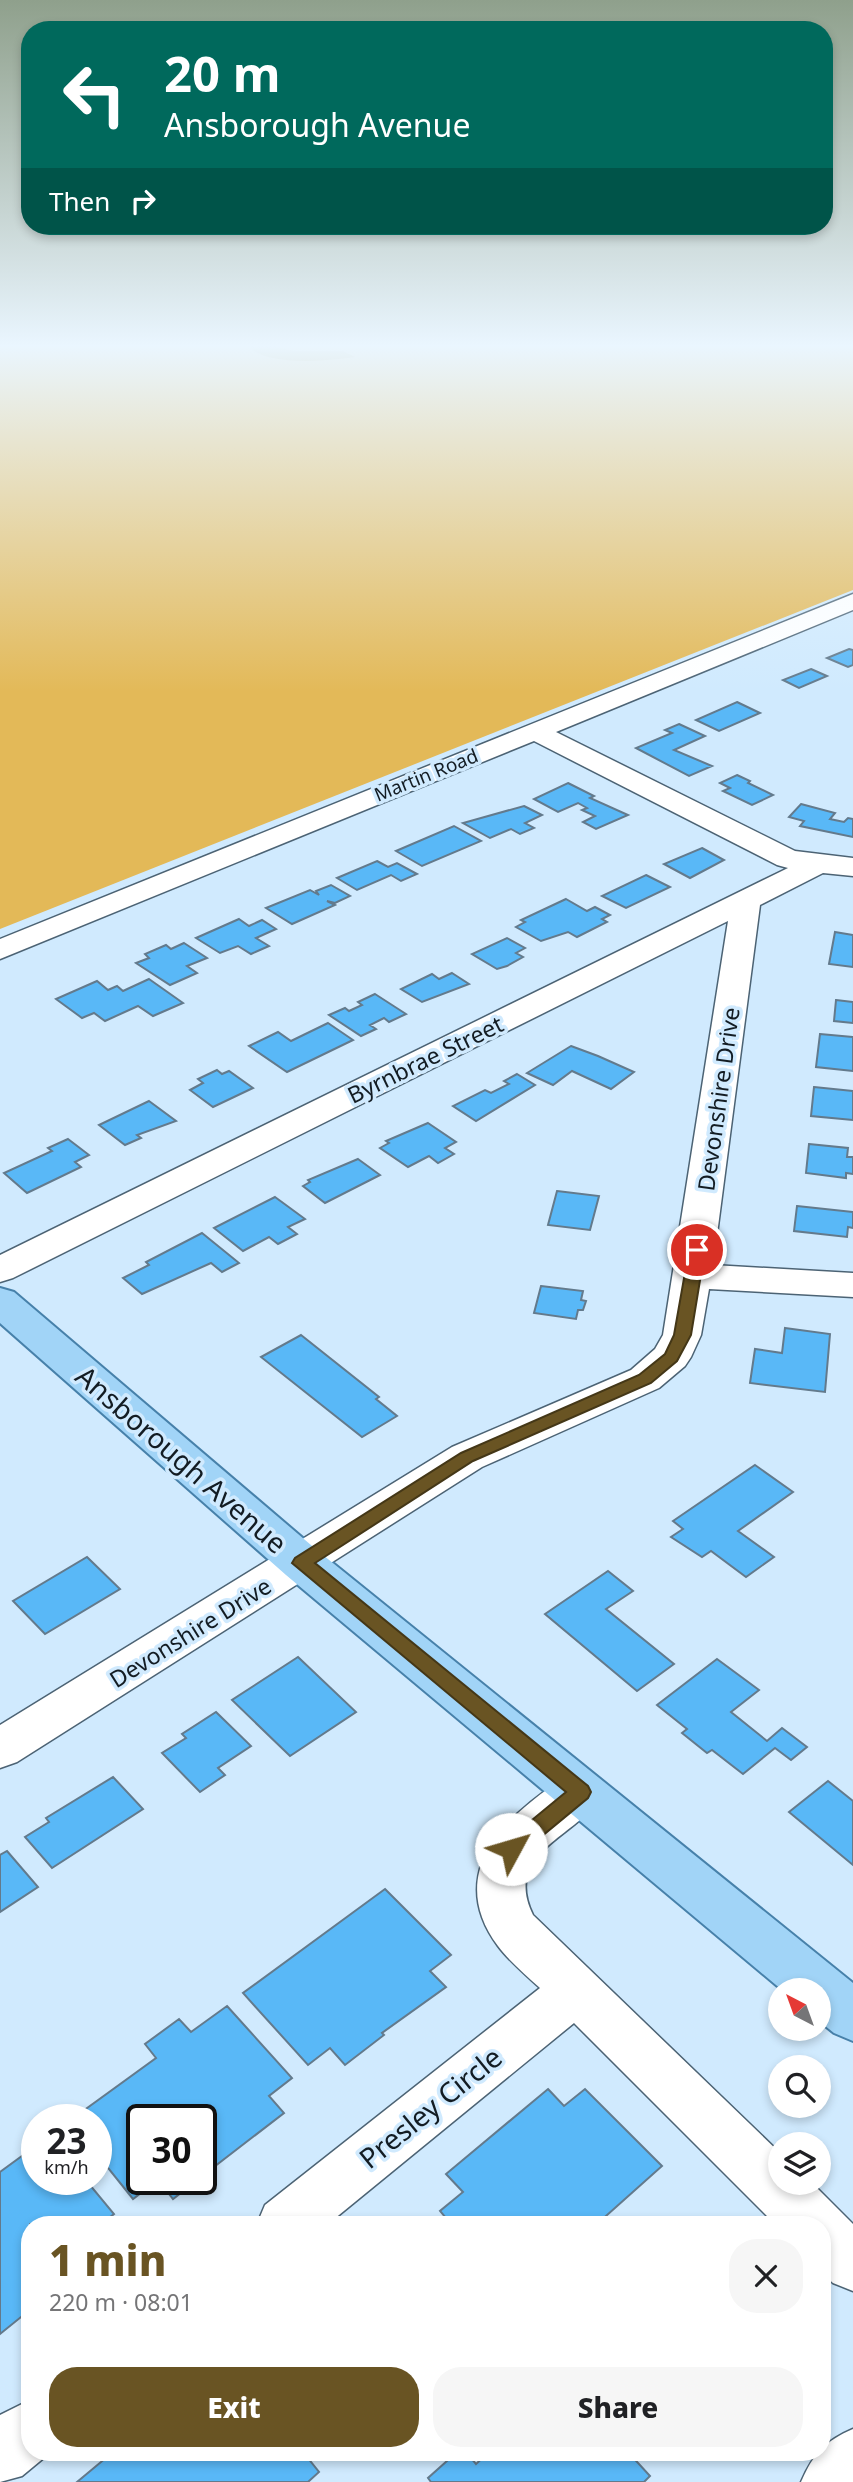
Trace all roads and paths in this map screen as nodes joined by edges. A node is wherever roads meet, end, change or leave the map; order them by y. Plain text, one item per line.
1 (853, 601) edge
2 (534, 732) junction
3 (819, 864) junction
4 (853, 867) edge
5 (747, 899) junction
6 (0, 950) edge
7 (0, 1270) edge
8 (693, 1276) junction
9 (853, 1285) edge
10 (0, 1301) edge
11 (302, 1563) junction
12 (0, 1749) edge
13 (580, 1792) junction
14 (576, 1990) junction
15 (853, 2016) edge
16 (295, 2216) edge
17 (806, 2216) edge
18 (831, 2241) edge
19 (853, 2263) edge
20 (21, 2437) edge
21 (0, 2454) edge
22 (853, 2460) edge
23 (832, 2482) edge

1 - 2 street, Martin Road
2 - 3 street
2 - 6 street, Martin Road
3 - 4 street
3 - 5 street, Byrnbrae Street
5 - 7 street, Byrnbrae Street
5 - 8 street, Devonshire Drive
8 - 9 street
8 - 11 street, Devonshire Drive
10 - 11 main road, Ansborough Avenue
11 - 12 street, Devonshire Drive
11 - 13 main road, Ansborough Avenue
13 - 14 street
13 - 15 main road, Ansborough Avenue
14 - 16 street, Presley Circle
14 - 17 street
18 - 19 street
20 - 21 street
22 - 23 street

